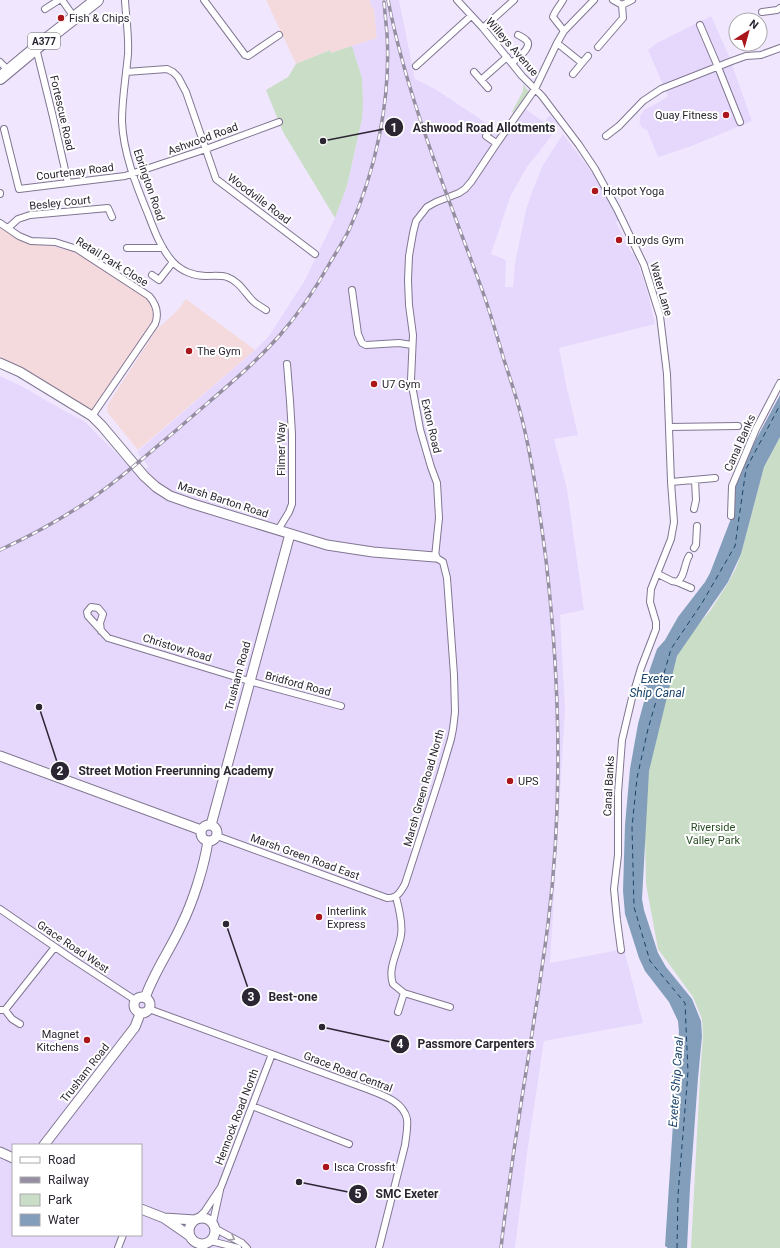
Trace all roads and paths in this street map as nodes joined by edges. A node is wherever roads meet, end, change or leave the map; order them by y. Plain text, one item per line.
1 (59, 0) edge
2 (62, 0) edge
3 (97, 0) edge
4 (124, 0) edge
5 (204, 0) edge
6 (457, 0) edge
7 (514, 0) edge
8 (563, 0) edge
9 (594, 0) edge
10 (613, 0) edge
11 (632, 0) edge
12 (622, 5) junction
13 (780, 8) edge
14 (45, 9) dead end
15 (762, 12) dead end
16 (471, 16) junction
17 (74, 17) junction
18 (700, 25) dead end
19 (483, 28) junction
20 (564, 31) junction
21 (279, 35) dead end
22 (518, 35) dead end
23 (557, 43) junction
24 (598, 47) dead end
25 (36, 48) junction
26 (780, 48) edge
27 (588, 56) dead end
28 (506, 57) junction
29 (512, 63) junction
30 (582, 63) junction
31 (416, 66) dead end
32 (718, 67) junction
33 (3, 70) edge
34 (126, 72) junction
35 (474, 72) dead end
36 (573, 74) dead end
37 (481, 80) junction
38 (488, 88) dead end
39 (536, 89) junction
40 (279, 122) dead end
41 (740, 122) dead end
42 (4, 129) dead end
43 (489, 131) dead end
44 (606, 136) dead end
45 (496, 144) junction
46 (206, 149) junction
47 (133, 174) junction
48 (68, 183) junction
49 (112, 217) dead end
50 (0, 223) edge
51 (8, 228) junction
52 (127, 248) dead end
53 (163, 248) junction
54 (315, 254) dead end
55 (173, 262) junction
56 (152, 275) dead end
57 (352, 290) dead end
58 (266, 310) dead end
59 (412, 345) junction
60 (0, 363) edge
61 (286, 364) dead end
62 (780, 383) edge
63 (92, 416) junction
64 (669, 426) junction
65 (738, 426) dead end
66 (715, 478) dead end
67 (695, 480) junction
68 (671, 482) junction
69 (694, 509) dead end
70 (731, 516) dead end
71 (697, 526) dead end
72 (278, 530) junction
73 (290, 534) junction
74 (694, 548) dead end
75 (688, 556) dead end
76 (435, 557) junction
77 (658, 574) junction
78 (677, 582) junction
79 (692, 588) dead end
80 (656, 629) joint
81 (101, 631) dead end
82 (249, 681) junction
83 (341, 706) dead end
84 (0, 756) edge
85 (211, 825) junction
86 (201, 830) junction
87 (217, 836) junction
88 (208, 841) junction
89 (396, 897) junction
90 (0, 909) edge
91 (55, 947) junction
92 (621, 950) dead end
93 (404, 993) junction
94 (145, 998) junction
95 (136, 1000) junction
96 (450, 1007) dead end
97 (149, 1009) junction
98 (2, 1010) edge
99 (398, 1012) dead end
100 (140, 1014) junction
101 (20, 1024) dead end
102 (272, 1054) junction
103 (252, 1106) junction
104 (45, 1144) edge
105 (349, 1144) dead end
106 (0, 1152) edge
107 (12, 1158) edge
108 (221, 1187) junction
109 (142, 1209) edge
110 (164, 1218) junction
111 (197, 1219) junction
112 (214, 1226) junction
113 (123, 1236) edge
114 (191, 1241) edge
115 (208, 1244) edge
116 (118, 1248) edge
117 (238, 1248) edge
118 (248, 1248) edge
119 (379, 1248) edge

1 - 14 street
2 - 17 street
3 - 17 highway, A377
4 - 34 street, Ebrington Road
5 - 21 street
6 - 16 street, Willeys Avenue
7 - 19 street
8 - 20 street
9 - 20 street
10 - 12 street
11 - 12 street
12 - 24 street
13 - 15 street
16 - 19 street, Willeys Avenue
16 - 31 street
17 - 25 highway, A377
18 - 32 street
19 - 28 street, Willeys Avenue
20 - 23 street
22 - 29 street
23 - 30 street
23 - 39 street
25 - 33 highway, A377
25 - 48 street, Fortescue Road
26 - 32 street
27 - 30 street
28 - 29 street, Willeys Avenue
28 - 37 street
29 - 39 street, Willeys Avenue
30 - 36 street
32 - 41 street
32 - 44 street
34 - 46 street, Woodville Road
34 - 47 street, Ebrington Road
35 - 37 street
37 - 38 street
39 - 45 street
39 - 64 street, Water Lane
40 - 46 street, Ashwood Road
42 - 48 street, Courtenay Road
43 - 45 street
45 - 59 street, Exton Road
46 - 47 street, Ashwood Road
46 - 54 street, Woodville Road
47 - 48 street, Courtenay Road
47 - 53 street, Ebrington Road
49 - 51 street, Besley Court
50 - 51 street, Retail Park Close
51 - 63 street, Retail Park Close
52 - 53 street
53 - 55 street, Ebrington Road
55 - 56 street
55 - 58 street, Ebrington Road
57 - 59 street
59 - 76 street, Exton Road
60 - 63 street, Marsh Barton Road
61 - 72 street, Filmer Way
62 - 70 street, Canal Banks
63 - 72 street, Marsh Barton Road
64 - 65 street
64 - 68 street, Water Lane
66 - 67 street
67 - 68 street
67 - 69 street
68 - 77 street, Water Lane
71 - 74 street
72 - 73 street, Marsh Barton Road
73 - 76 street, Marsh Barton Road
73 - 82 street, Trusham Road
75 - 78 street
76 - 89 street, Marsh Green Road North
77 - 78 street
77 - 80 street, Water Lane
78 - 79 street
80 - 92 street, Canal Banks
81 - 82 street, Christow Road
82 - 83 street, Bridford Road
82 - 85 street, Trusham Road
84 - 86 street
85 - 86 street
85 - 87 street
86 - 88 street
87 - 88 street
87 - 89 street, Marsh Green Road East
88 - 94 street
89 - 93 street
90 - 91 street, Grace Road West
91 - 95 street, Grace Road West
91 - 98 street
93 - 96 street
93 - 99 street
94 - 95 street
94 - 97 street
95 - 100 street
97 - 100 street
97 - 102 street, Grace Road Central
98 - 101 street
100 - 104 street, Trusham Road
102 - 103 street, Hennock Road North
102 - 119 street, Grace Road Central
103 - 105 street
103 - 108 street, Hennock Road North
106 - 107 street
108 - 111 street, Hennock Road North
108 - 112 street, Hennock Road North
109 - 110 street
110 - 111 street
110 - 114 street
111 - 112 street
111 - 114 street
112 - 115 street
112 -> 118 street
113 - 116 street
114 - 115 street
115 - 117 street

